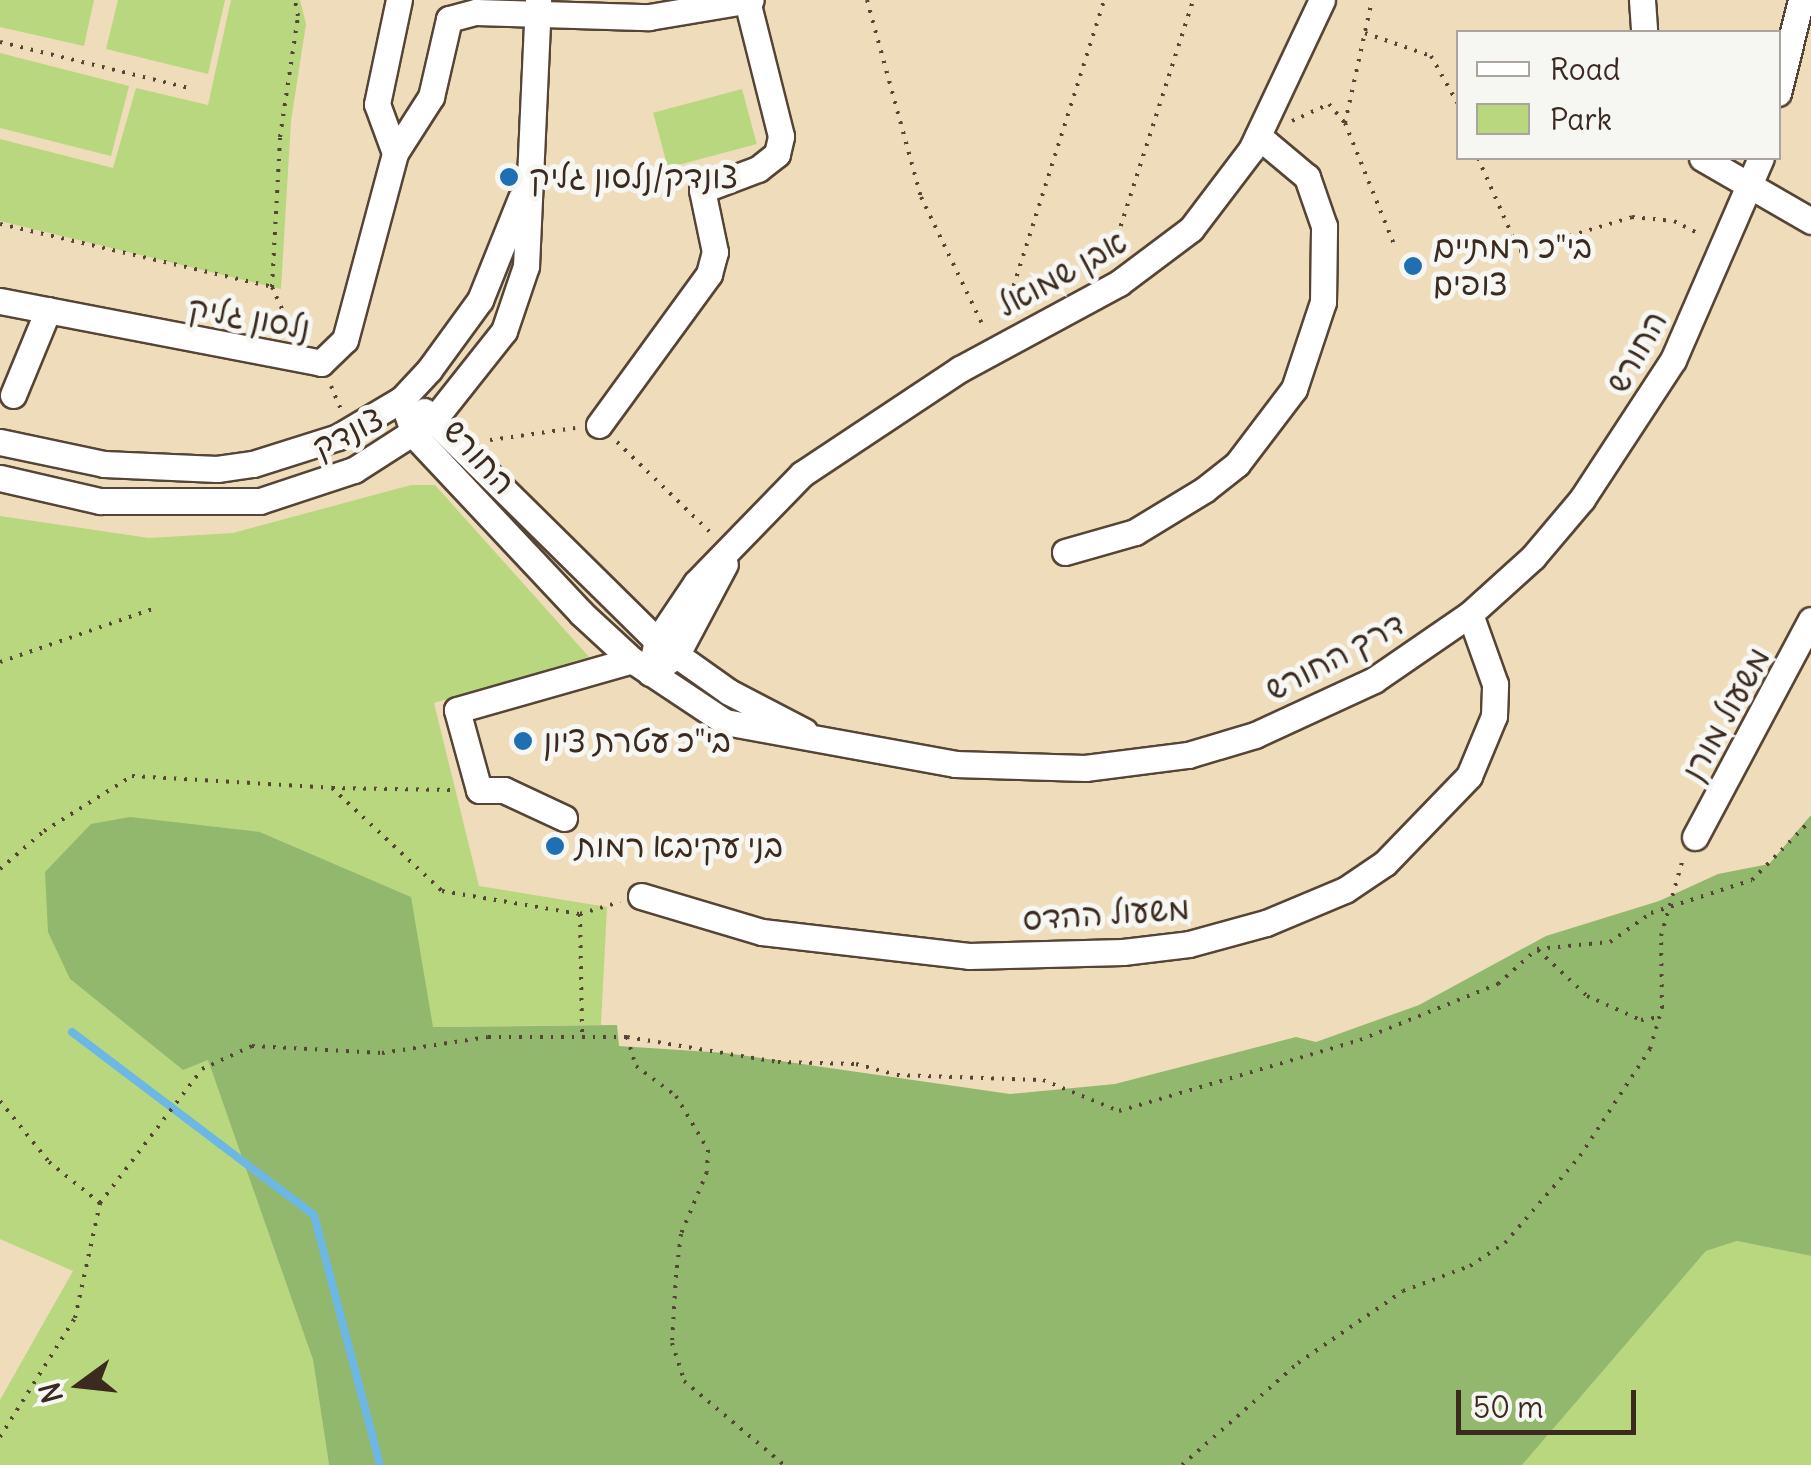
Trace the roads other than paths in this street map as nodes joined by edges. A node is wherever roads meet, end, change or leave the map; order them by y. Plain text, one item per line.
1 (400, 0) edge
2 (749, 0) edge
3 (1322, 0) edge
4 (1642, 0) edge
5 (1801, 0) edge
6 (538, 8) edge
7 (1644, 30) edge
8 (1781, 81) edge
9 (1258, 136) junction
10 (395, 152) junction
11 (530, 160) junction
12 (1706, 160) edge
13 (1760, 160) edge
14 (1754, 186) junction
15 (1811, 221) edge
16 (0, 301) edge
17 (48, 310) junction
18 (13, 395) dead end
19 (402, 399) junction
20 (436, 418) junction
21 (599, 425) road end
22 (415, 436) junction
23 (0, 442) edge
24 (0, 478) edge
25 (748, 526) junction
26 (1065, 552) dead end
27 (1532, 557) joint
28 (1470, 614) junction
29 (1811, 620) edge
30 (667, 648) junction
31 (641, 666) junction
32 (831, 743) junction
33 (1142, 763) joint
34 (564, 818) dead end
35 (1695, 837) road end
36 (641, 896) road end

1 - 10 street
2 - 6 street
2 - 21 street
3 - 9 street, אבן שמואל
4 - 7 street
5 - 8 street
6 - 10 street, נלסון גליק
6 - 11 street, צונדק
9 - 25 street, אבן שמואל
9 - 26 street
10 - 17 street, נלסון גליק
11 - 19 street, צונדק
11 - 20 street, צונדק
12 - 14 street
13 - 14 street, החורש
14 - 15 street
14 - 27 street, החורש
16 - 17 street, נלסון גליק
17 - 18 street
19 - 20 street, החורש
19 - 22 street, החורש
19 - 23 street, צונדק
20 - 22 street, צונדק
20 - 30 street, החורש
22 - 24 street, צונדק
22 - 31 street, החורש
25 - 30 street, אבן שמואל
25 - 30 street, אבן שמואל
27 - 28 street, דרך החורש
28 - 33 street, דרך החורש
28 - 36 street, משעול ההדס
29 - 35 street, משעול מורן
30 - 31 street, אבן שמואל
30 - 32 street, החורש
31 - 32 street, החורש
31 - 34 street, אבן שמואל
32 - 33 street, החורש

